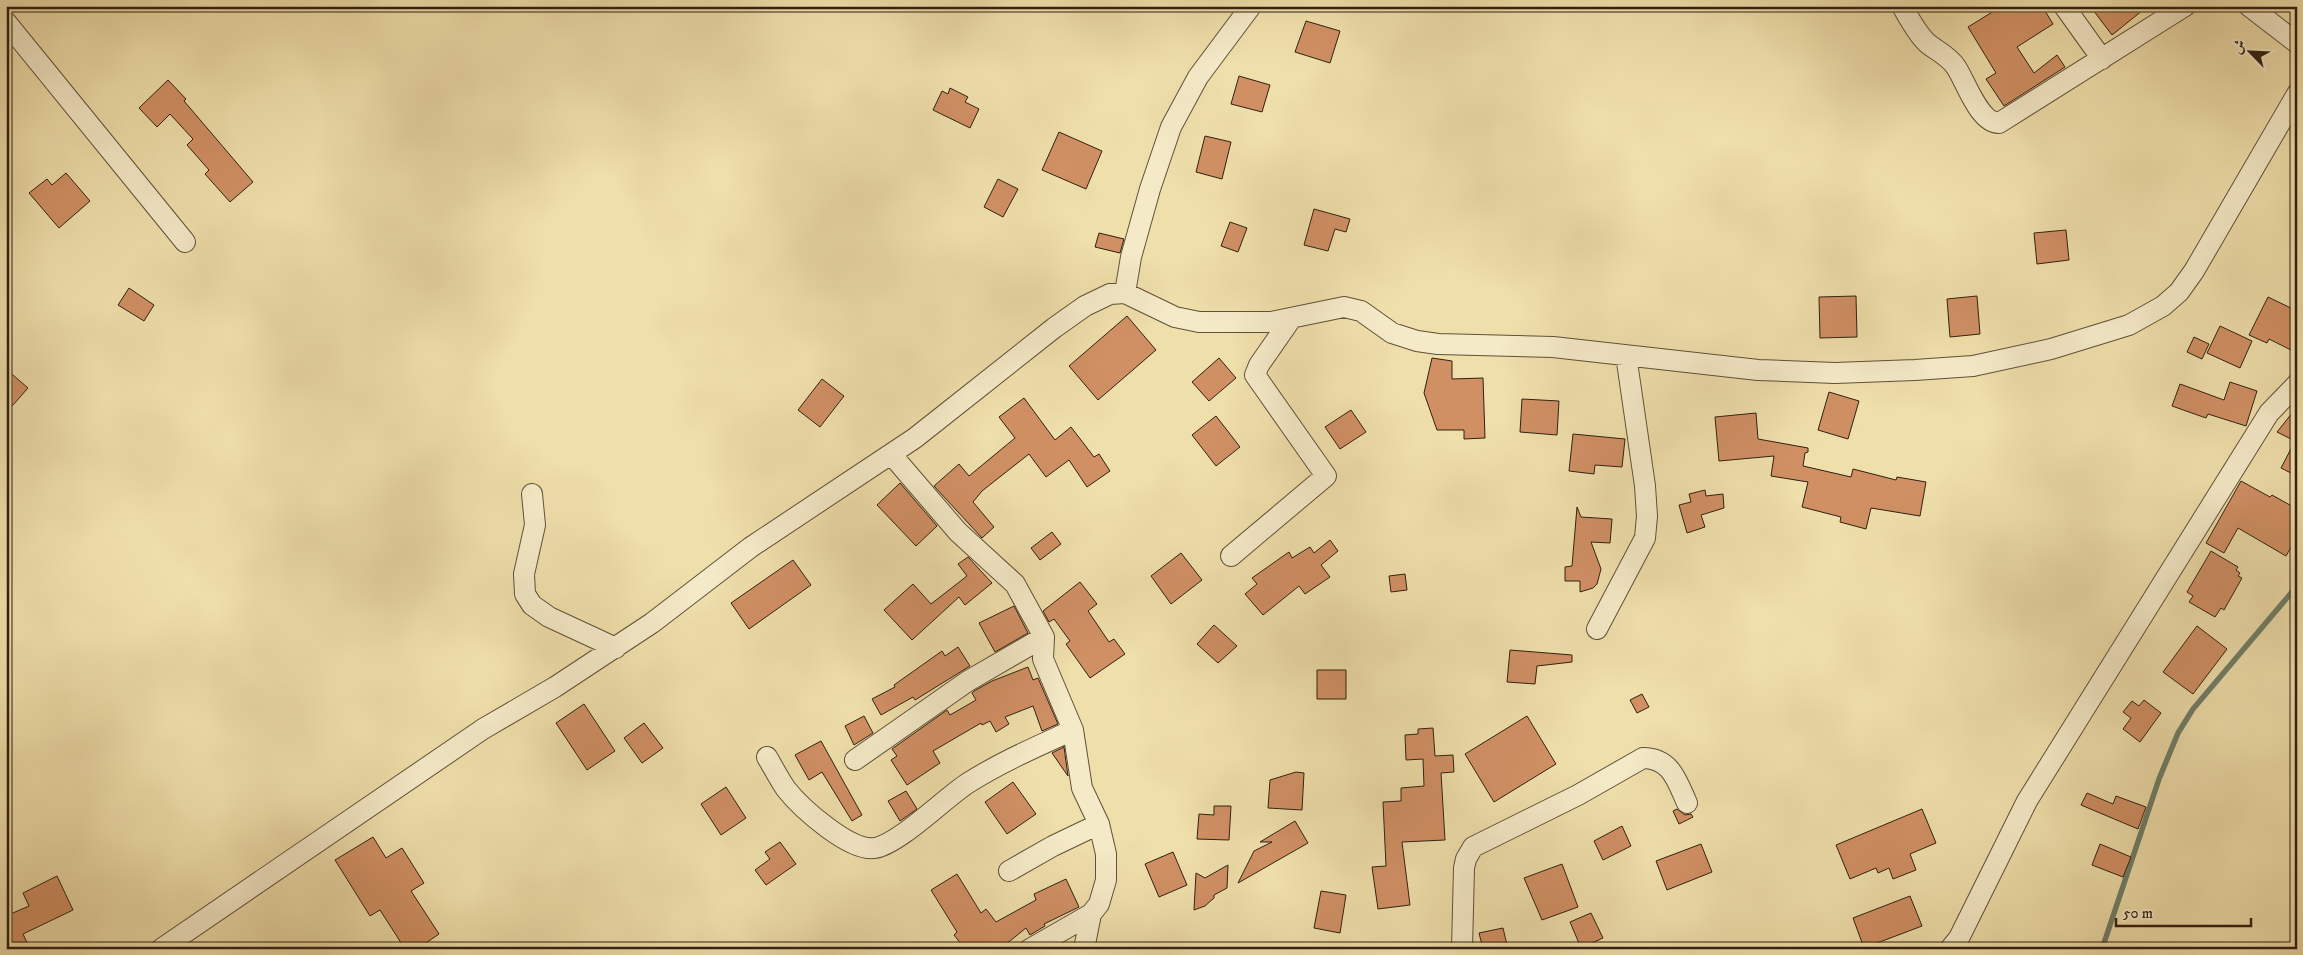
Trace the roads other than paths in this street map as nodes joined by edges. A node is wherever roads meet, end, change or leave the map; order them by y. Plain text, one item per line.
1 (1251, 6) edge
2 (1902, 6) edge
3 (2064, 6) edge
4 (2185, 6) edge
5 (2249, 6) edge
6 (6, 22) edge
7 (2297, 43) edge
8 (2102, 58) junction
9 (2297, 94) edge
10 (185, 242) dead end
11 (1125, 293) junction
12 (1291, 319) junction
13 (1626, 355) junction
14 (2297, 384) edge
15 (891, 454) junction
16 (532, 494) dead end
17 (1231, 556) dead end
18 (1598, 629) dead end
19 (1044, 637) junction
20 (616, 648) junction
21 (1073, 730) junction
22 (766, 756) dead end
23 (855, 760) dead end
24 (1687, 803) dead end
25 (1099, 824) junction
26 (1009, 871) dead end
27 (1091, 914) junction
28 (161, 949) edge
29 (1030, 949) edge
30 (1084, 949) edge
31 (1462, 949) edge
32 (1950, 949) edge

1 - 11 street
2 - 8 street
3 - 8 street
4 - 8 street
5 - 7 street
6 - 10 street
9 - 13 street
11 - 12 street
11 - 15 street
12 - 13 street
12 - 17 street
13 - 18 street
14 - 32 street
15 - 19 street
15 - 20 street
16 - 20 street
19 - 21 street
19 - 23 street
20 - 28 street
21 - 22 street
21 - 25 street
24 - 31 street
25 - 26 street
25 - 27 street
27 - 29 street
27 - 30 street

